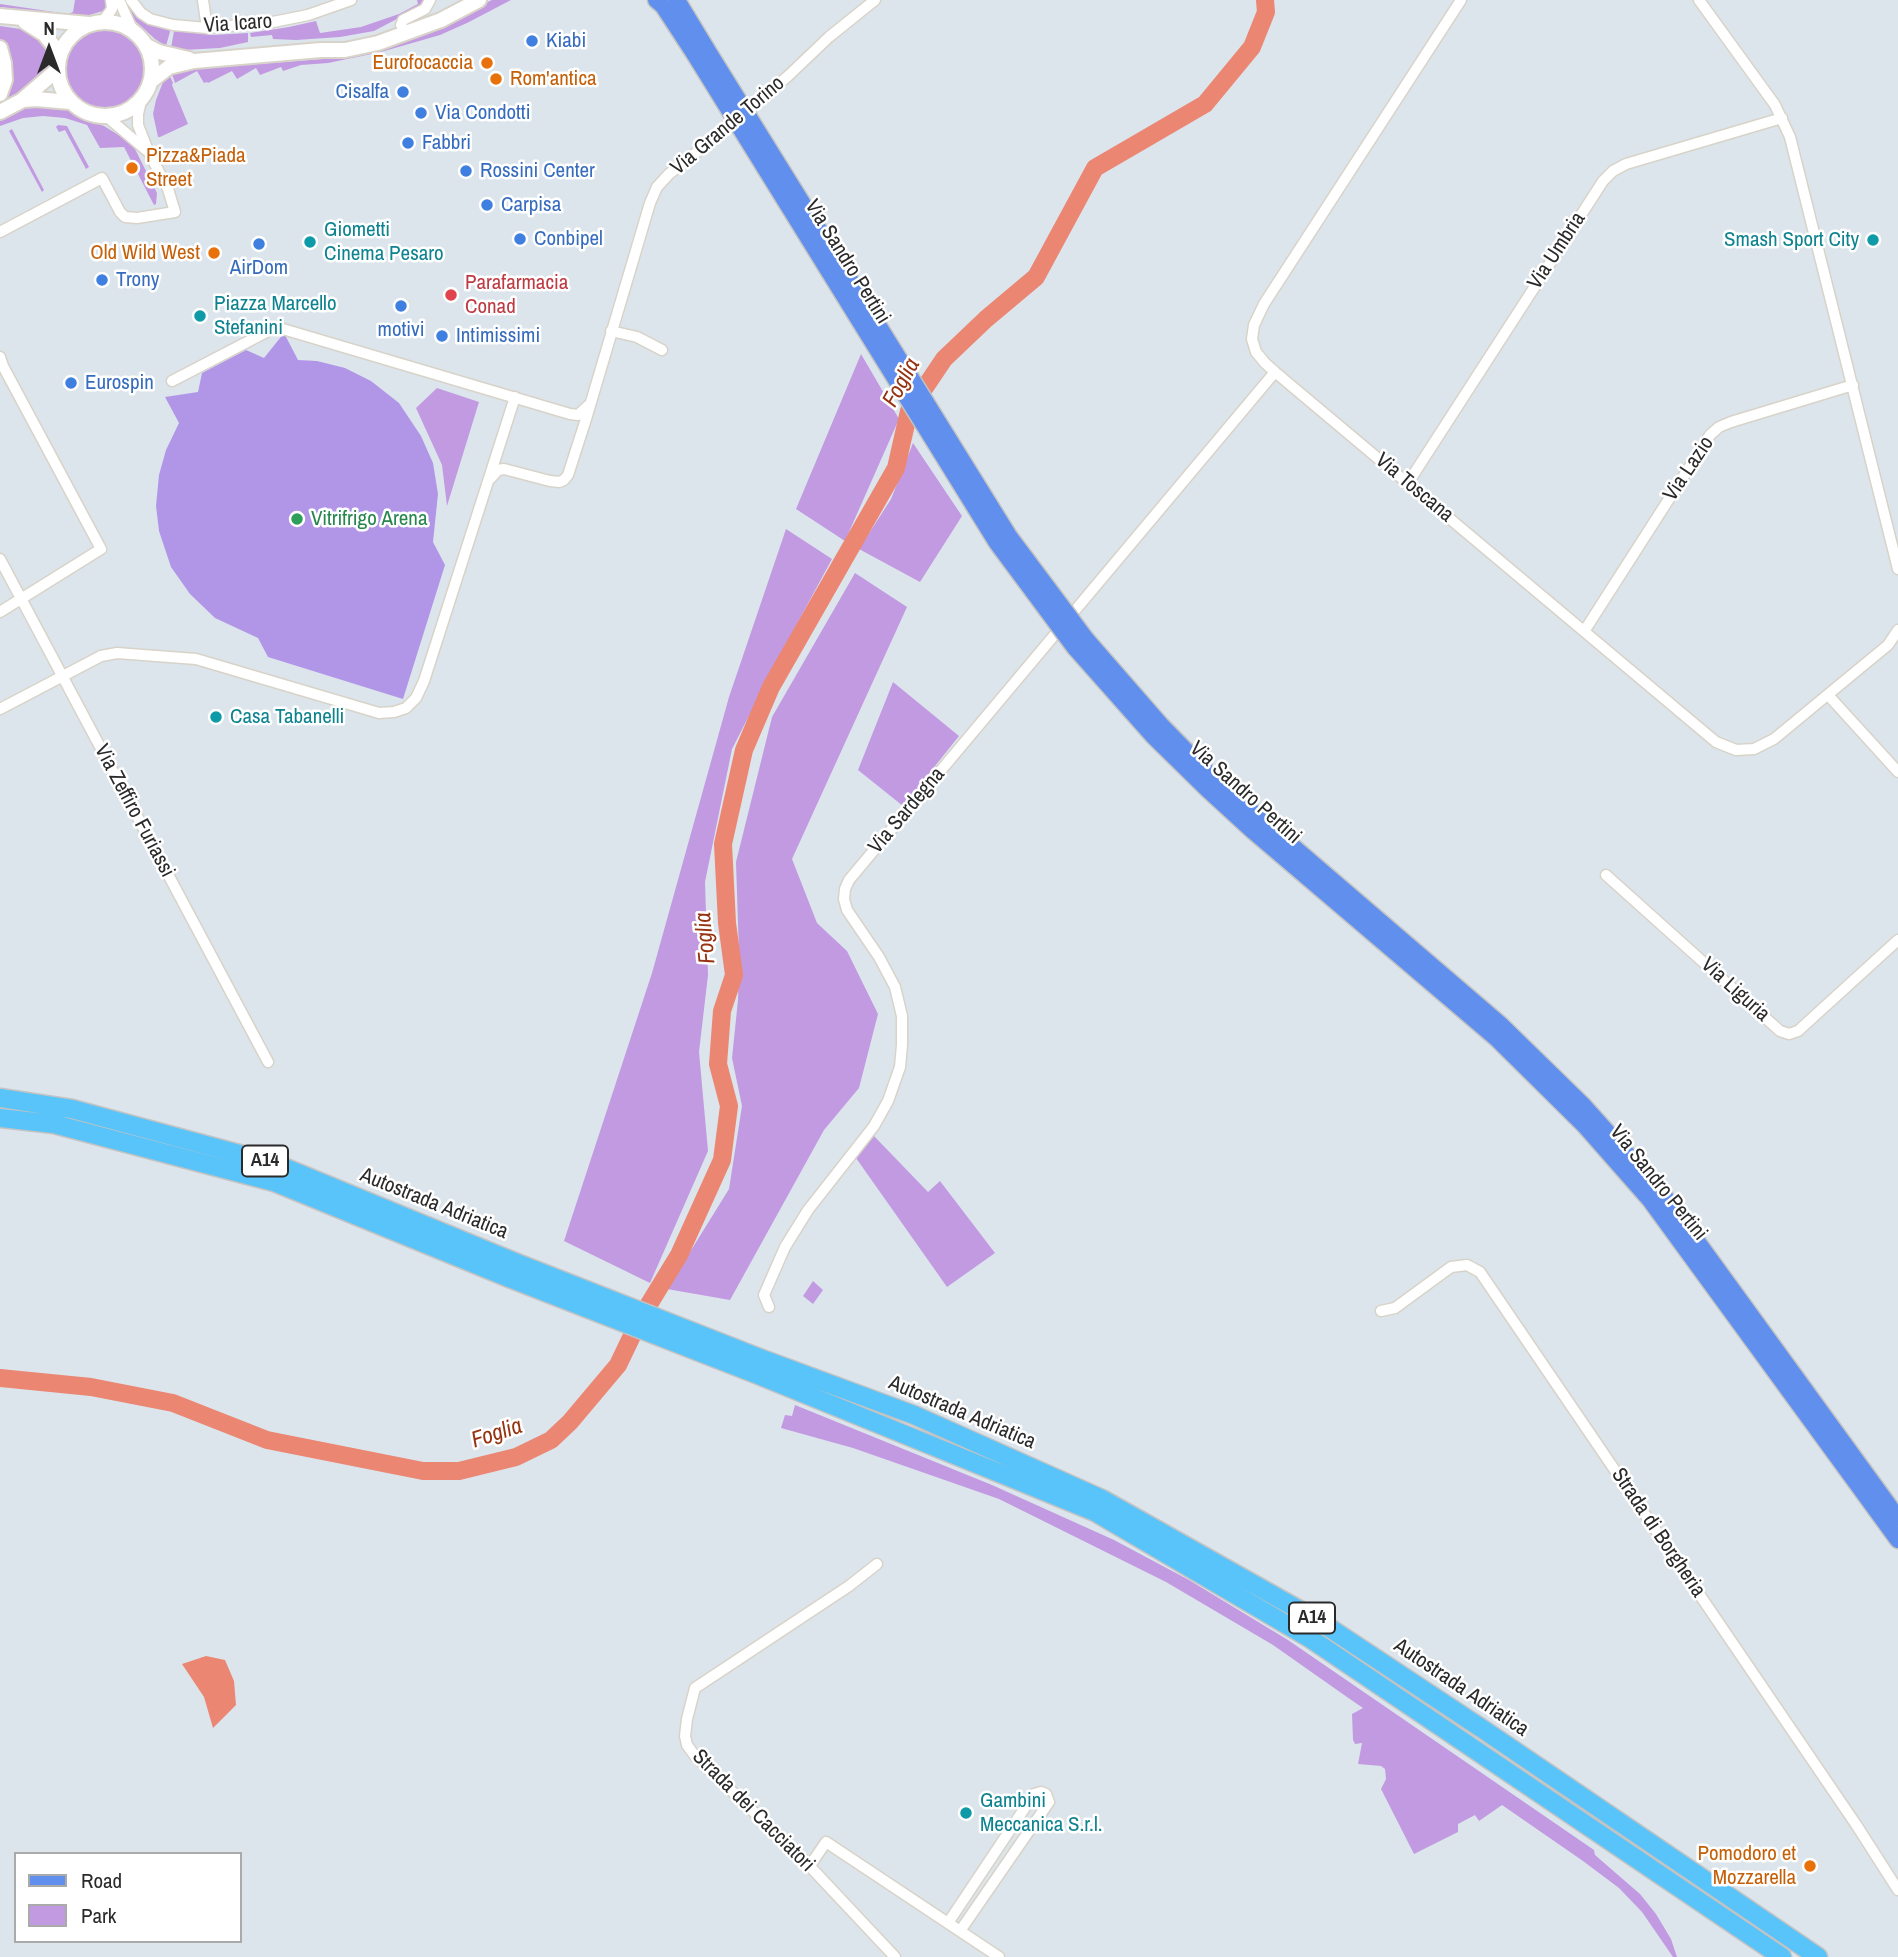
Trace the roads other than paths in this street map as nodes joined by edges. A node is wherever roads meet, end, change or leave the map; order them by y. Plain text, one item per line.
1 (111, 0) edge
2 (120, 0) edge
3 (131, 0) edge
4 (203, 0) edge
5 (351, 0) edge
6 (430, 0) edge
7 (459, 0) edge
8 (479, 0) edge
9 (656, 0) edge
10 (677, 0) edge
11 (875, 0) edge
12 (1461, 0) edge
13 (1699, 0) edge
14 (0, 16) edge
15 (18, 18) junction
16 (97, 23) junction
17 (401, 25) junction
18 (207, 28) junction
19 (132, 29) junction
20 (147, 46) junction
21 (0, 48) edge
22 (321, 50) junction
23 (700, 52) junction
24 (60, 54) junction
25 (194, 61) junction
26 (57, 70) junction
27 (151, 81) junction
28 (0, 94) edge
29 (22, 101) junction
30 (141, 101) junction
31 (70, 102) junction
32 (0, 112) edge
33 (106, 116) junction
34 (1782, 118) junction
35 (149, 153) junction
36 (0, 232) edge
37 (611, 331) junction
38 (662, 351) dead end
39 (1, 364) edge
40 (1275, 372) junction
41 (173, 381) dead end
42 (1853, 386) junction
43 (514, 397) junction
44 (590, 403) junction
45 (489, 481) junction
46 (1408, 483) junction
47 (0, 559) edge
48 (1898, 569) edge
49 (21, 599) junction
50 (0, 612) edge
51 (1585, 630) junction
52 (1898, 630) edge
53 (1080, 644) junction
54 (62, 676) junction
55 (1828, 695) junction
56 (0, 709) edge
57 (1896, 765) edge
58 (1606, 875) dead end
59 (1898, 940) edge
60 (268, 1062) dead end
61 (0, 1098) edge
62 (0, 1118) edge
63 (513, 1270) junction
64 (769, 1307) dead end
65 (1381, 1311) dead end
66 (760, 1367) junction
67 (1898, 1518) edge
68 (1898, 1540) edge
69 (877, 1564) dead end
70 (809, 1867) junction
71 (1898, 1890) edge
72 (948, 1923) junction
73 (960, 1931) junction
74 (895, 1957) edge
75 (999, 1957) edge
76 (1782, 1957) edge
77 (1818, 1957) edge

1 - 16 street
2 - 19 street
3 - 18 street, Via Icaro
4 - 18 street
5 - 18 street, Via Icaro
6 - 17 street
7 - 17 main road
8 - 22 main road
9 - 23 main road, Via Sandro Pertini
10 - 23 main road, Via Sandro Pertini
11 - 37 street, Via Grande Torino
12 - 40 street, Via Toscana
13 - 34 street
14 - 15 main road
15 - 16 main road
15 - 24 main road
16 - 19 main road
16 - 24 main road
17 - 22 main road
19 - 20 main road
20 - 25 main road
20 - 27 main road
21 - 28 main road
22 - 25 main road
23 - 53 main road, Via Sandro Pertini, bridge
24 - 26 main road
25 - 27 main road
26 - 29 main road
26 - 31 main road
27 - 30 main road
29 - 31 main road
29 - 32 main road
30 - 33 main road
30 - 35 street
31 - 33 main road
33 - 35 street
34 - 42 street
34 - 46 street, Via Umbria
35 - 36 street
37 - 38 street
37 - 44 street, Via Grande Torino
39 - 49 street
40 - 46 street, Via Toscana
40 - 64 street, Via Sardegna
41 - 43 street
42 - 48 street
42 - 51 street, Via Lazio
43 - 44 street
43 - 45 street
44 - 45 street, Via Grande Torino
45 - 54 street
46 - 51 street, Via Toscana
47 - 49 street, Via Zeffiro Furiassi
49 - 50 street
49 - 54 street, Via Zeffiro Furiassi
51 - 55 street, Via Toscana
52 - 55 street, Via Toscana
53 - 67 main road, Via Sandro Pertini
53 - 68 main road, Via Sandro Pertini
54 - 56 street
54 - 60 street, Via Zeffiro Furiassi
55 - 57 street
58 - 59 street, Via Liguria
61 - 63 highway, Autostrada Adriatica / A14
62 - 63 highway, Autostrada Adriatica / A14
63 - 66 highway, Autostrada Adriatica / A14
65 - 71 street, Strada di Borgheria
66 - 76 highway, Autostrada Adriatica / A14
66 - 77 highway, Autostrada Adriatica / A14
69 - 70 street, Strada dei Cacciatori
70 - 72 street
70 - 74 street, Strada dei Cacciatori
72 - 73 street
72 - 73 street
73 - 75 street

